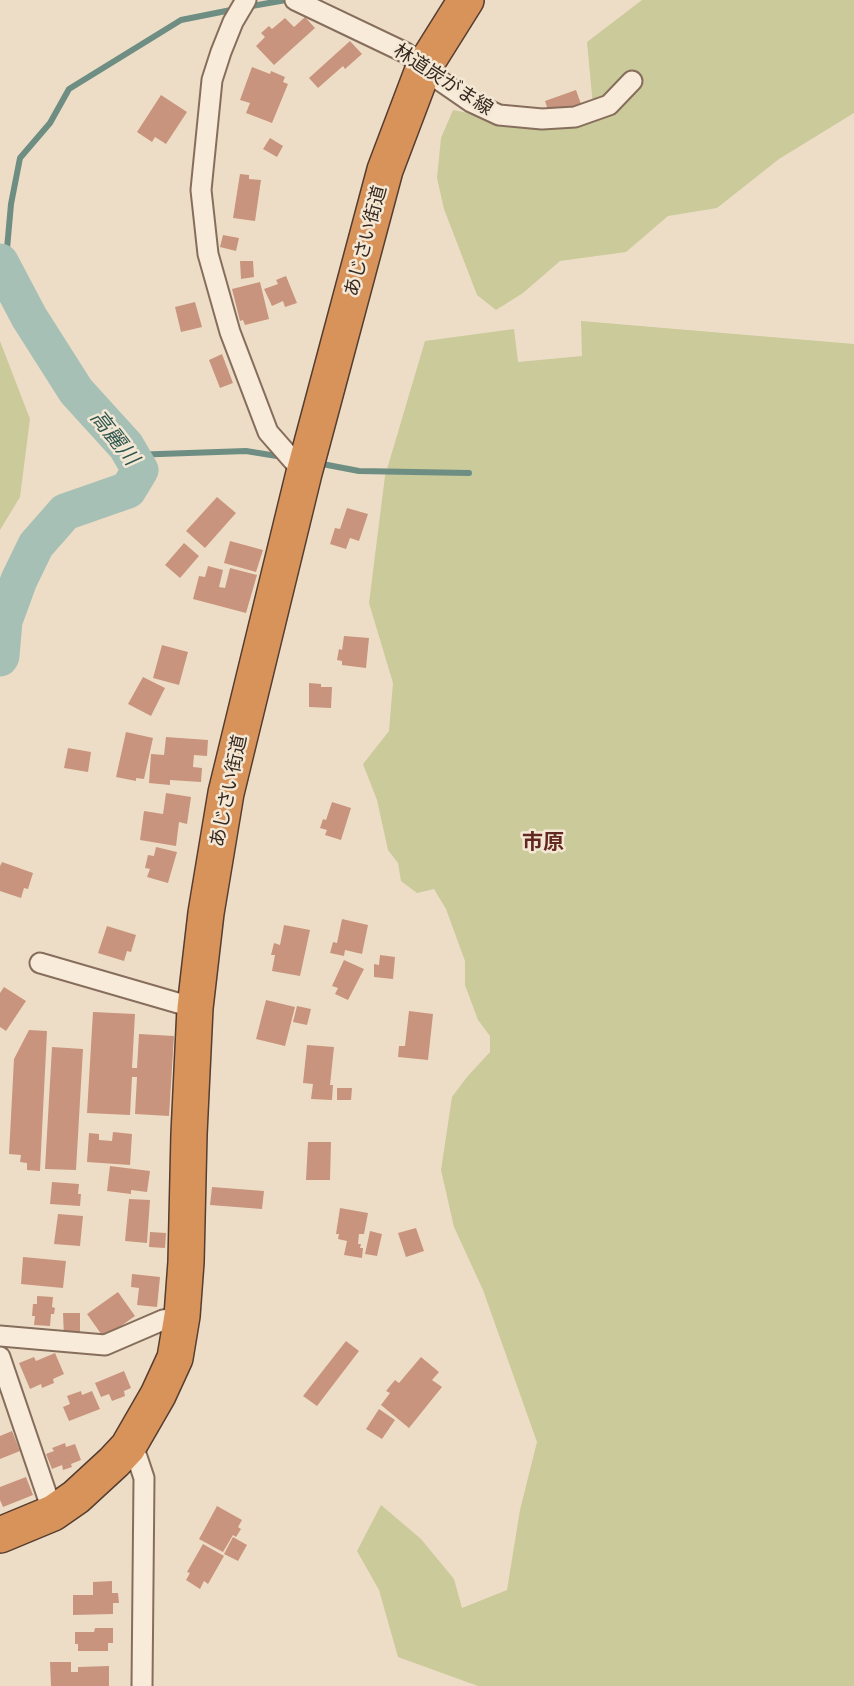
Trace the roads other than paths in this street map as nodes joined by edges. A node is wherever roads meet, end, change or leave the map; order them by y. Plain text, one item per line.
1 (246, 0) edge
2 (295, 0) edge
3 (466, 0) edge
4 (424, 67) junction
5 (632, 82) dead end
6 (306, 465) junction
7 (40, 963) dead end
8 (195, 1008) junction
9 (182, 1316) junction
10 (0, 1336) edge
11 (0, 1357) edge
12 (128, 1447) junction
13 (53, 1513) junction
14 (0, 1535) edge
15 (142, 1686) edge

1 - 6 street
2 - 4 street, 林道炭がま線
3 - 4 highway, あじさい街道
4 - 5 street, 林道炭がま線
4 - 6 highway, あじさい街道
6 - 8 highway, あじさい街道
7 - 8 street
8 - 9 highway, あじさい街道
9 - 10 street
9 - 12 highway, あじさい街道
11 - 13 street
12 - 13 highway, あじさい街道
12 - 15 street
13 - 14 highway, あじさい街道

